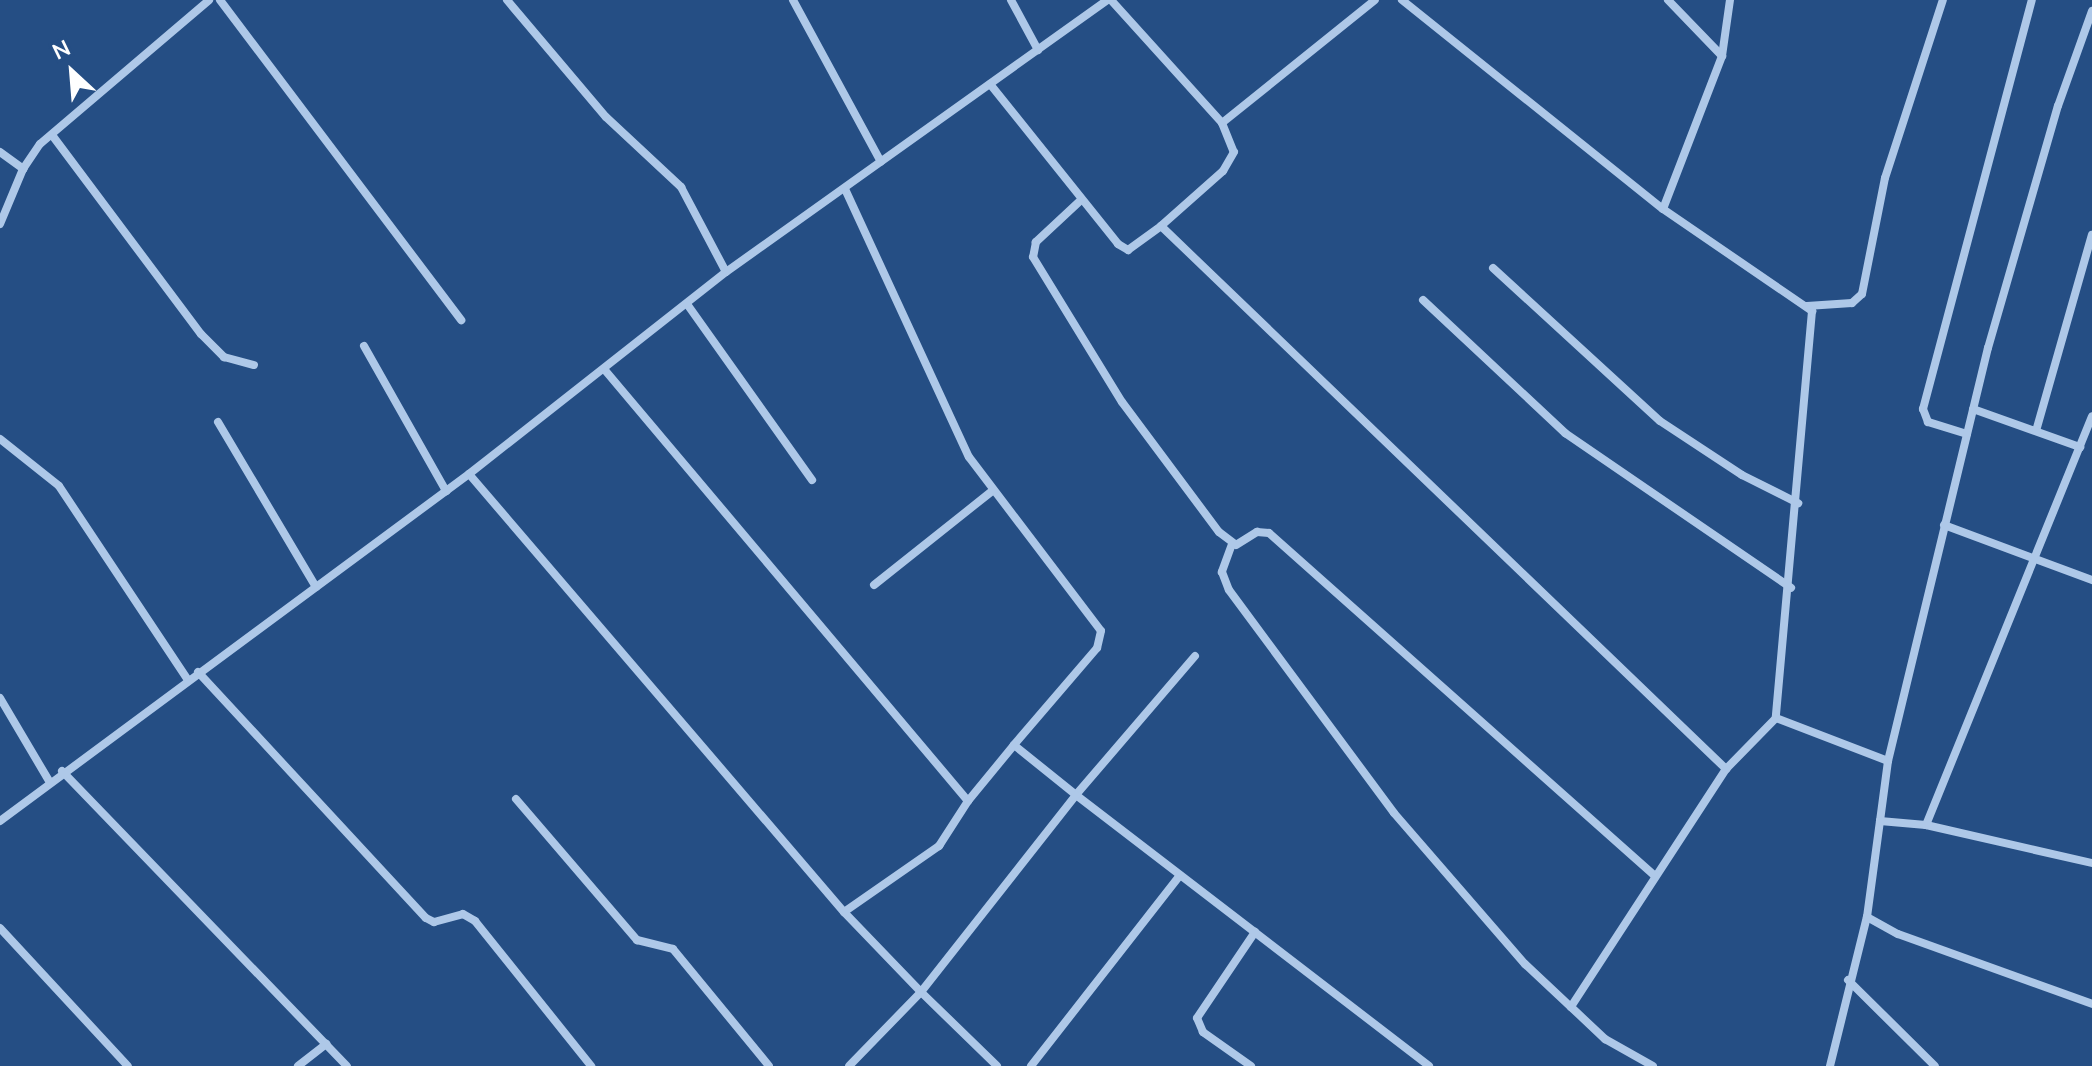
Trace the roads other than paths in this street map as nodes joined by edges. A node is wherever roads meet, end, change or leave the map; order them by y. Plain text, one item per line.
1 (220, 0) edge
2 (507, 0) edge
3 (793, 0) edge
4 (1011, 0) edge
5 (1110, 0) edge
6 (1375, 0) edge
7 (1402, 0) edge
8 (1668, 0) edge
9 (1730, 0) edge
10 (1943, 0) edge
11 (2032, 0) edge
12 (205, 1) edge
13 (2092, 11) edge
14 (1038, 50) junction
15 (1722, 56) junction
16 (990, 84) junction
17 (1222, 123) junction
18 (52, 135) junction
19 (0, 152) edge
20 (881, 162) junction
21 (23, 169) junction
22 (845, 189) junction
23 (1081, 200) junction
24 (1663, 209) junction
25 (0, 224) edge
26 (1161, 226) junction
27 (2092, 235) edge
28 (1493, 268) dead end
29 (726, 272) junction
30 (1423, 300) dead end
31 (687, 304) junction
32 (1807, 306) junction
33 (461, 320) dead end
34 (364, 346) dead end
35 (254, 365) dead end
36 (604, 369) junction
37 (1973, 409) junction
38 (2092, 416) edge
39 (218, 422) dead end
40 (2036, 431) junction
41 (1967, 434) junction
42 (0, 439) edge
43 (2080, 447) junction
44 (469, 474) junction
45 (812, 480) dead end
46 (446, 491) junction
47 (992, 491) junction
48 (1798, 503) junction
49 (1944, 525) junction
50 (1232, 544) junction
51 (2039, 562) junction
52 (2092, 580) edge
53 (874, 585) dead end
54 (316, 587) junction
55 (1791, 588) junction
56 (1195, 656) dead end
57 (198, 672) junction
58 (188, 680) junction
59 (0, 698) edge
60 (1776, 718) junction
61 (1014, 745) junction
62 (1888, 761) junction
63 (1726, 769) junction
64 (62, 771) junction
65 (49, 781) junction
66 (1076, 795) junction
67 (516, 799) dead end
68 (968, 801) junction
69 (0, 821) edge
70 (1880, 821) junction
71 (1926, 825) junction
72 (2092, 863) edge
73 (1180, 875) junction
74 (1655, 876) junction
75 (844, 912) junction
76 (1867, 917) junction
77 (0, 928) edge
78 (1255, 932) junction
79 (1848, 980) junction
80 (921, 992) junction
81 (2092, 1004) edge
82 (1571, 1007) junction
83 (326, 1044) junction
84 (128, 1066) edge
85 (298, 1066) edge
86 (347, 1066) edge
87 (591, 1066) edge
88 (769, 1066) edge
89 (849, 1066) edge
90 (997, 1066) edge
91 (1031, 1066) edge
92 (1251, 1066) edge
93 (1429, 1066) edge
94 (1653, 1066) edge
95 (1830, 1066) edge
96 (1935, 1066) edge

1 - 33 street
2 - 29 street
3 - 20 street
4 - 14 street
5 - 14 street
5 - 17 street
6 - 17 street
7 - 24 street
8 - 15 street
9 - 15 street
10 - 32 street
11 - 41 street
12 - 18 street
13 - 37 street
14 - 16 street
15 - 24 street
16 - 20 street
16 - 23 street
17 - 26 street
18 - 21 street
18 - 35 street
19 - 21 street
20 - 22 street
21 - 25 street
22 - 29 street
22 - 47 street
23 - 26 street
23 - 50 street
24 - 32 street
26 - 63 street
27 - 40 street
28 - 48 street
29 - 31 street
30 - 55 street
31 - 36 street
31 - 45 street
32 - 48 street
34 - 46 street
36 - 44 street
36 - 68 street
37 - 40 street
37 - 41 street
38 - 43 street
39 - 54 street
40 - 43 street
41 - 49 street
42 - 58 street
43 - 51 street
44 - 46 street
44 - 75 street
46 - 54 street
47 - 53 street
47 - 61 street
48 - 55 street
49 - 51 street
49 - 62 street
50 - 74 street
50 - 82 street
51 - 52 street
51 - 71 street
54 - 57 street
55 - 60 street
56 - 66 street
57 - 58 street
57 - 87 street
58 - 64 street
59 - 65 street
60 - 62 street
60 - 63 street
61 - 66 street
61 - 68 street
62 - 70 street
63 - 74 street
64 - 65 street
64 - 83 street
65 - 69 street
66 - 73 street
66 - 80 street
67 - 88 street
68 - 75 street
70 - 71 street
70 - 76 street
71 - 72 street
73 - 78 street
73 - 91 street
74 - 82 street
75 - 80 street
76 - 79 street
76 - 81 street
77 - 84 street
78 - 92 street
78 - 93 street
79 - 95 street
79 - 96 street
80 - 89 street
80 - 90 street
82 - 94 street
83 - 85 street
83 - 86 street

